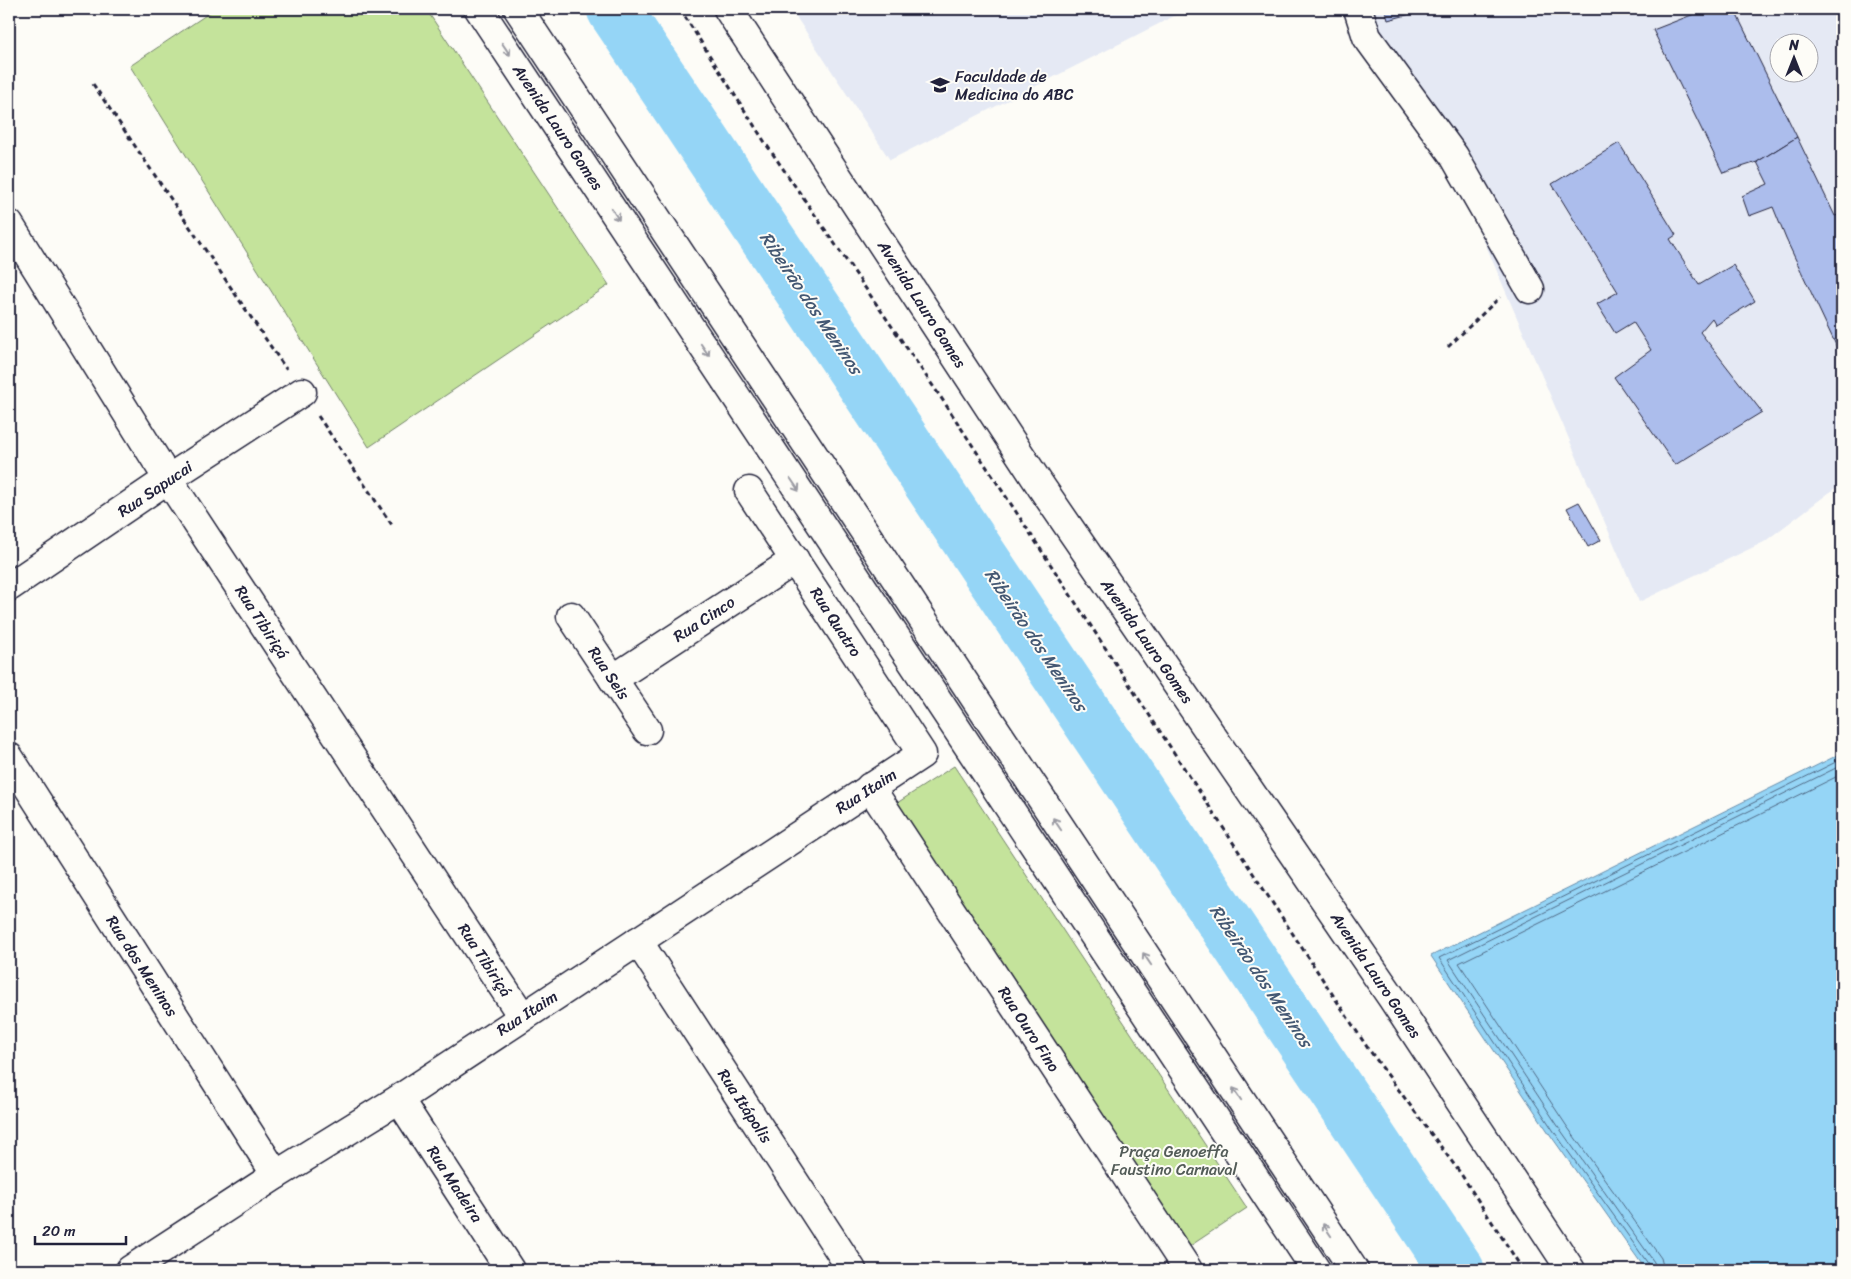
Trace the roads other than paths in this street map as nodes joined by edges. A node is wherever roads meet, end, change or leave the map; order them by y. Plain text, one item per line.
1 (480, 9) edge
2 (518, 9) edge
3 (728, 9) edge
4 (1358, 9) edge
5 (9, 224) edge
6 (1526, 282) road end
7 (302, 392) road end
8 (168, 479) junction
9 (749, 491) dead end
10 (795, 560) junction
11 (9, 587) edge
12 (571, 616) dead end
13 (613, 679) junction
14 (647, 730) dead end
15 (922, 754) joint
16 (9, 757) edge
17 (870, 787) junction
18 (638, 941) junction
19 (522, 1016) junction
20 (399, 1099) junction
21 (276, 1175) junction
22 (130, 1270) edge
23 (510, 1270) edge
24 (852, 1270) edge
25 (1188, 1270) edge
26 (1316, 1270) edge
27 (1354, 1270) edge
28 (1571, 1270) edge

1 -> 26 street, Avenida Lauro Gomes
27 -> 2 street, Avenida Lauro Gomes
3 - 28 street, Avenida Lauro Gomes
4 - 6 street
5 - 8 street, Rua Tibiriçá
7 - 8 street, Rua Sapucai
8 - 11 street, Rua Sapucai
8 - 19 street, Rua Tibiriçá
9 - 10 street, Rua Quatro
10 - 13 street, Rua Cinco
10 - 15 street, Rua Quatro
12 - 13 street, Rua Seis
13 - 14 street, Rua Seis
15 - 17 street, Rua Itaim
16 - 21 street, Rua dos Meninos
17 - 18 street, Rua Itaim
17 - 25 street, Rua Ouro Fino
18 - 19 street, Rua Itaim
18 - 24 street, Rua Itápolis
19 - 20 street, Rua Itaim
20 - 21 street, Rua Itaim
20 - 23 street, Rua Madeira
21 - 22 street, Rua Itaim

